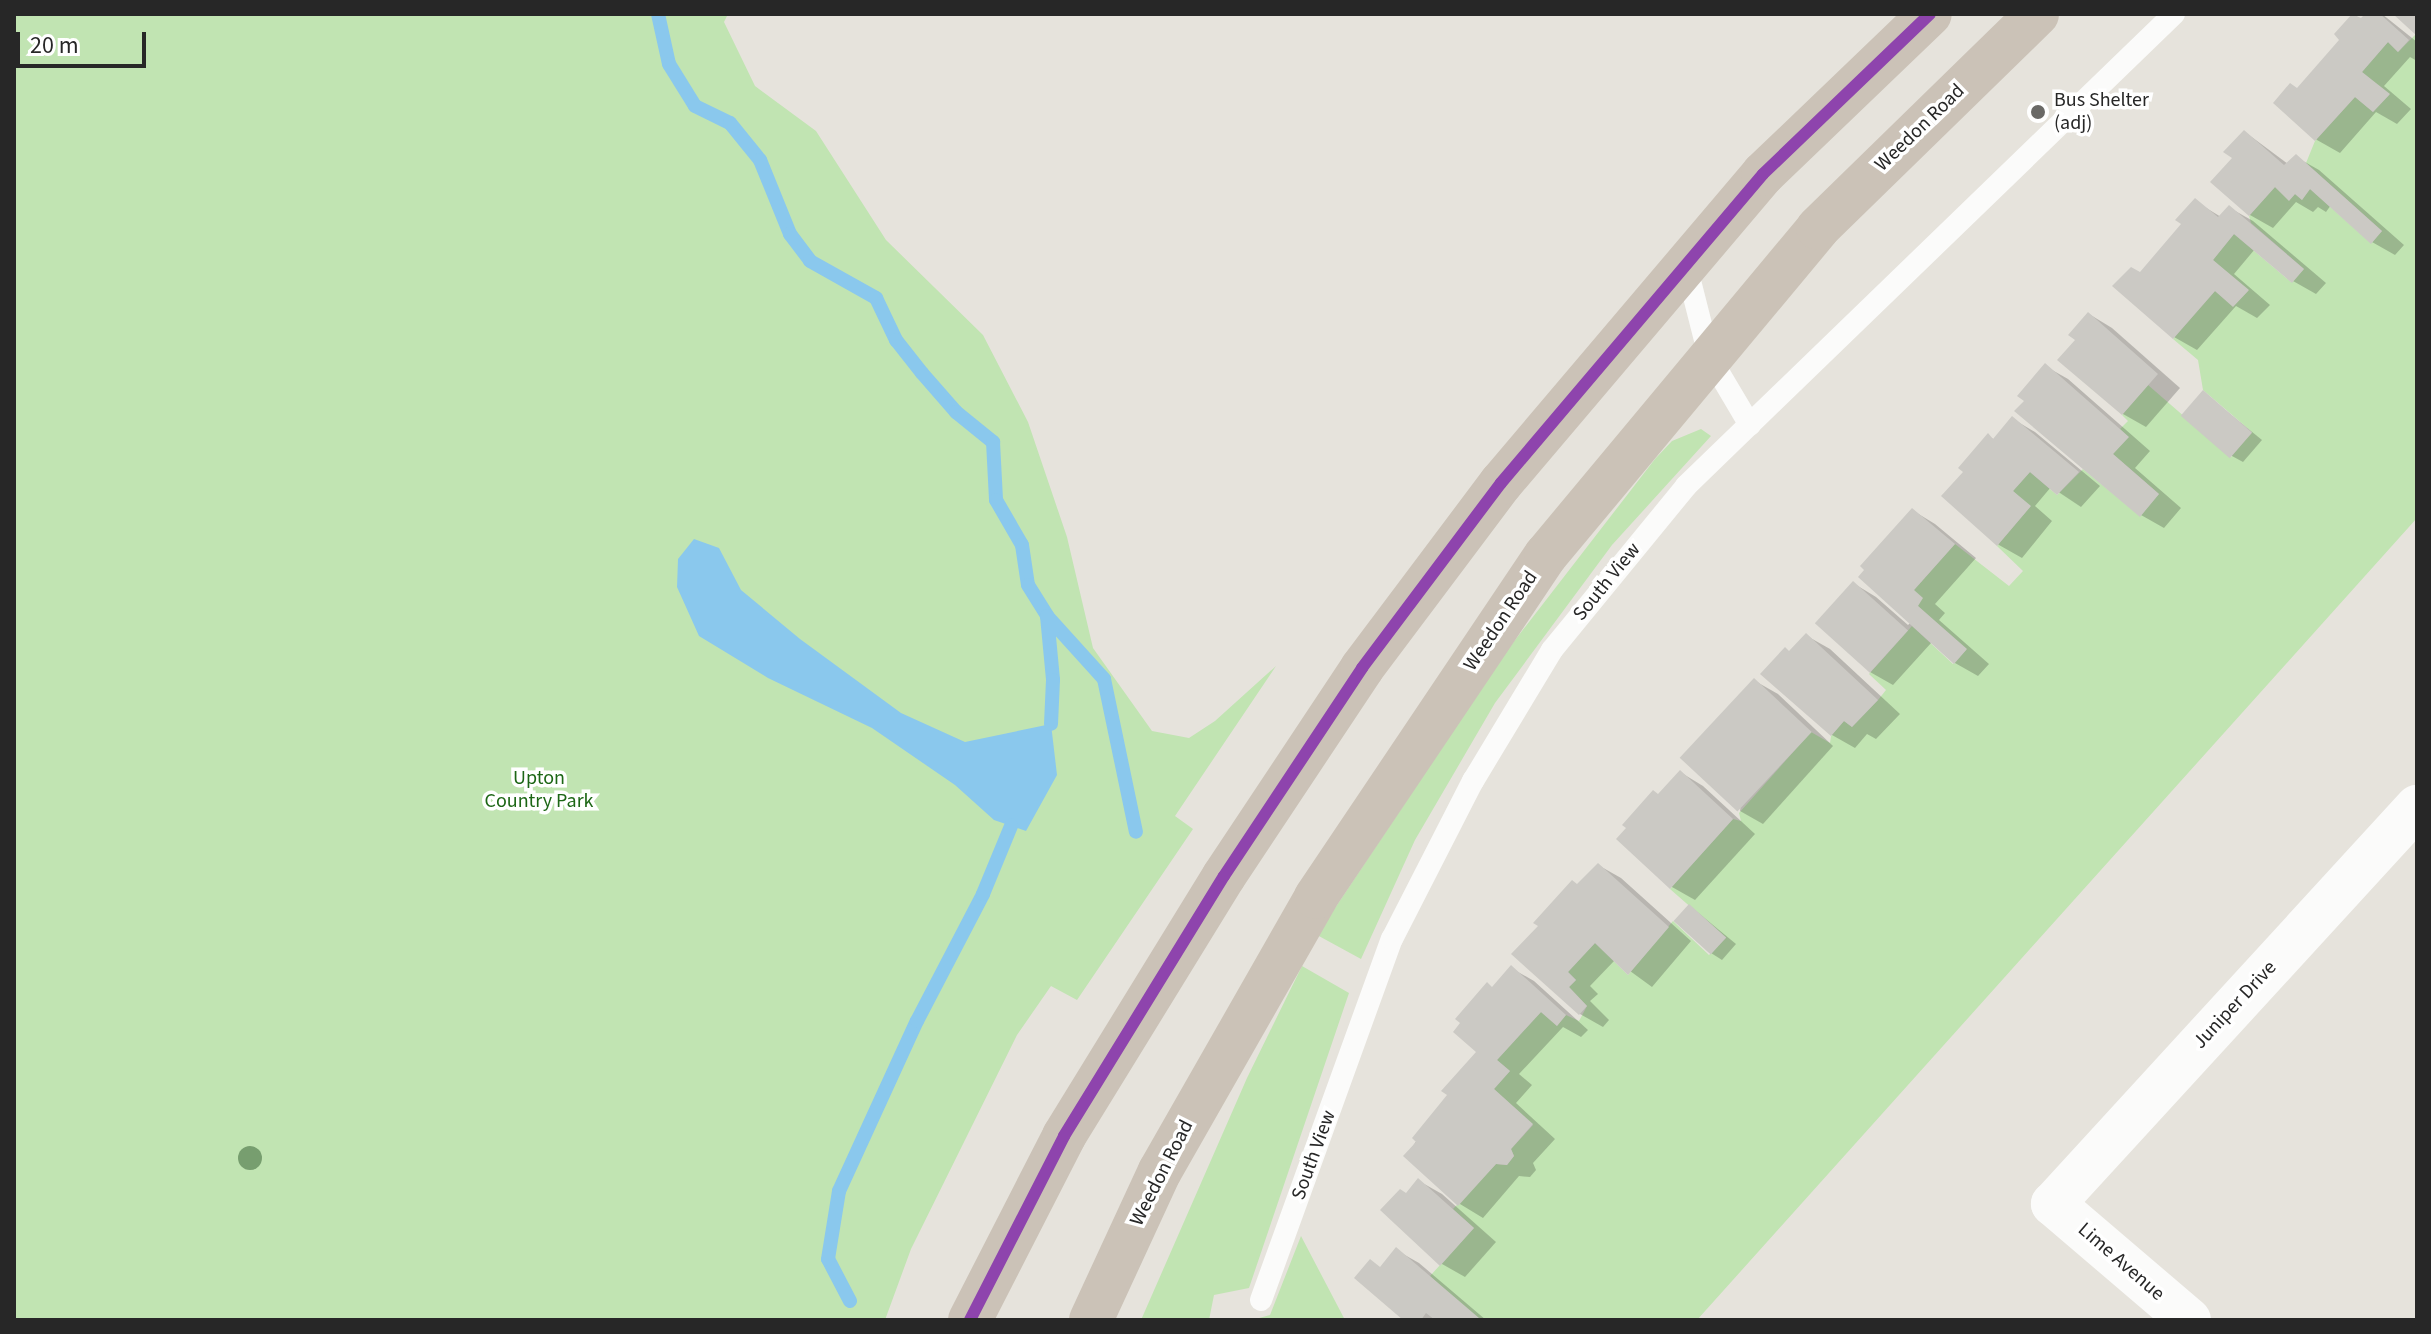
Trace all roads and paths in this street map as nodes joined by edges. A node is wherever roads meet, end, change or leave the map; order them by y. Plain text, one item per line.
1 (1930, 14) edge
2 (2037, 14) edge
3 (2174, 14) edge
4 (1686, 265) junction
5 (1709, 356) junction
6 (1750, 425) junction
7 (2417, 807) edge
8 (2053, 1204) joint
9 (1261, 1300) dead end
10 (970, 1320) edge
11 (1091, 1320) edge
12 (2189, 1320) edge

1 - 4 highway
2 - 5 highway, Weedon Road
3 - 6 lane, South View
4 - 5 lane
4 - 10 highway
5 - 6 lane
5 - 11 highway, Weedon Road
6 - 9 lane, South View
7 - 8 street, Juniper Drive
8 - 12 street, Lime Avenue

